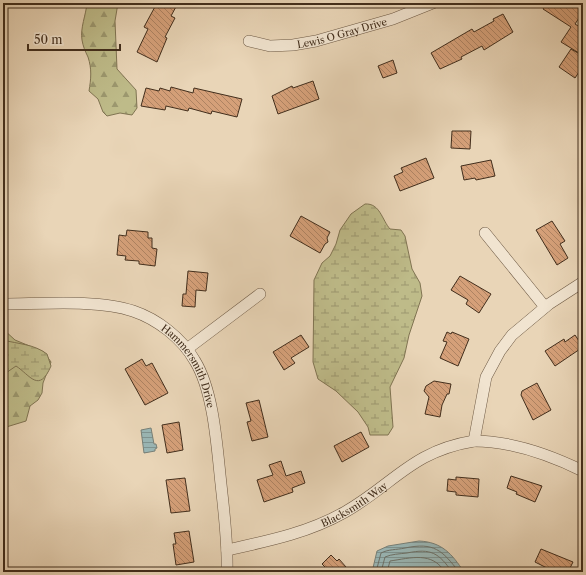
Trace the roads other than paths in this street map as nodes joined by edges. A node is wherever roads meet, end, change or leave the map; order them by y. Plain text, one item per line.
1 (433, 3) edge
2 (248, 41) dead end
3 (485, 233) dead end
4 (583, 282) edge
5 (260, 294) dead end
6 (3, 304) edge
7 (545, 307) junction
8 (187, 349) junction
9 (474, 441) junction
10 (583, 471) edge
11 (226, 550) junction
12 (227, 572) edge

1 - 2 street, Lewis O Gray Drive
3 - 7 street
4 - 7 street
5 - 8 street
6 - 8 street, Hammersmith Drive
7 - 9 street
8 - 11 street, Hammersmith Drive
9 - 10 street, Blacksmith Way
9 - 11 street, Blacksmith Way
11 - 12 street, Hammersmith Drive

